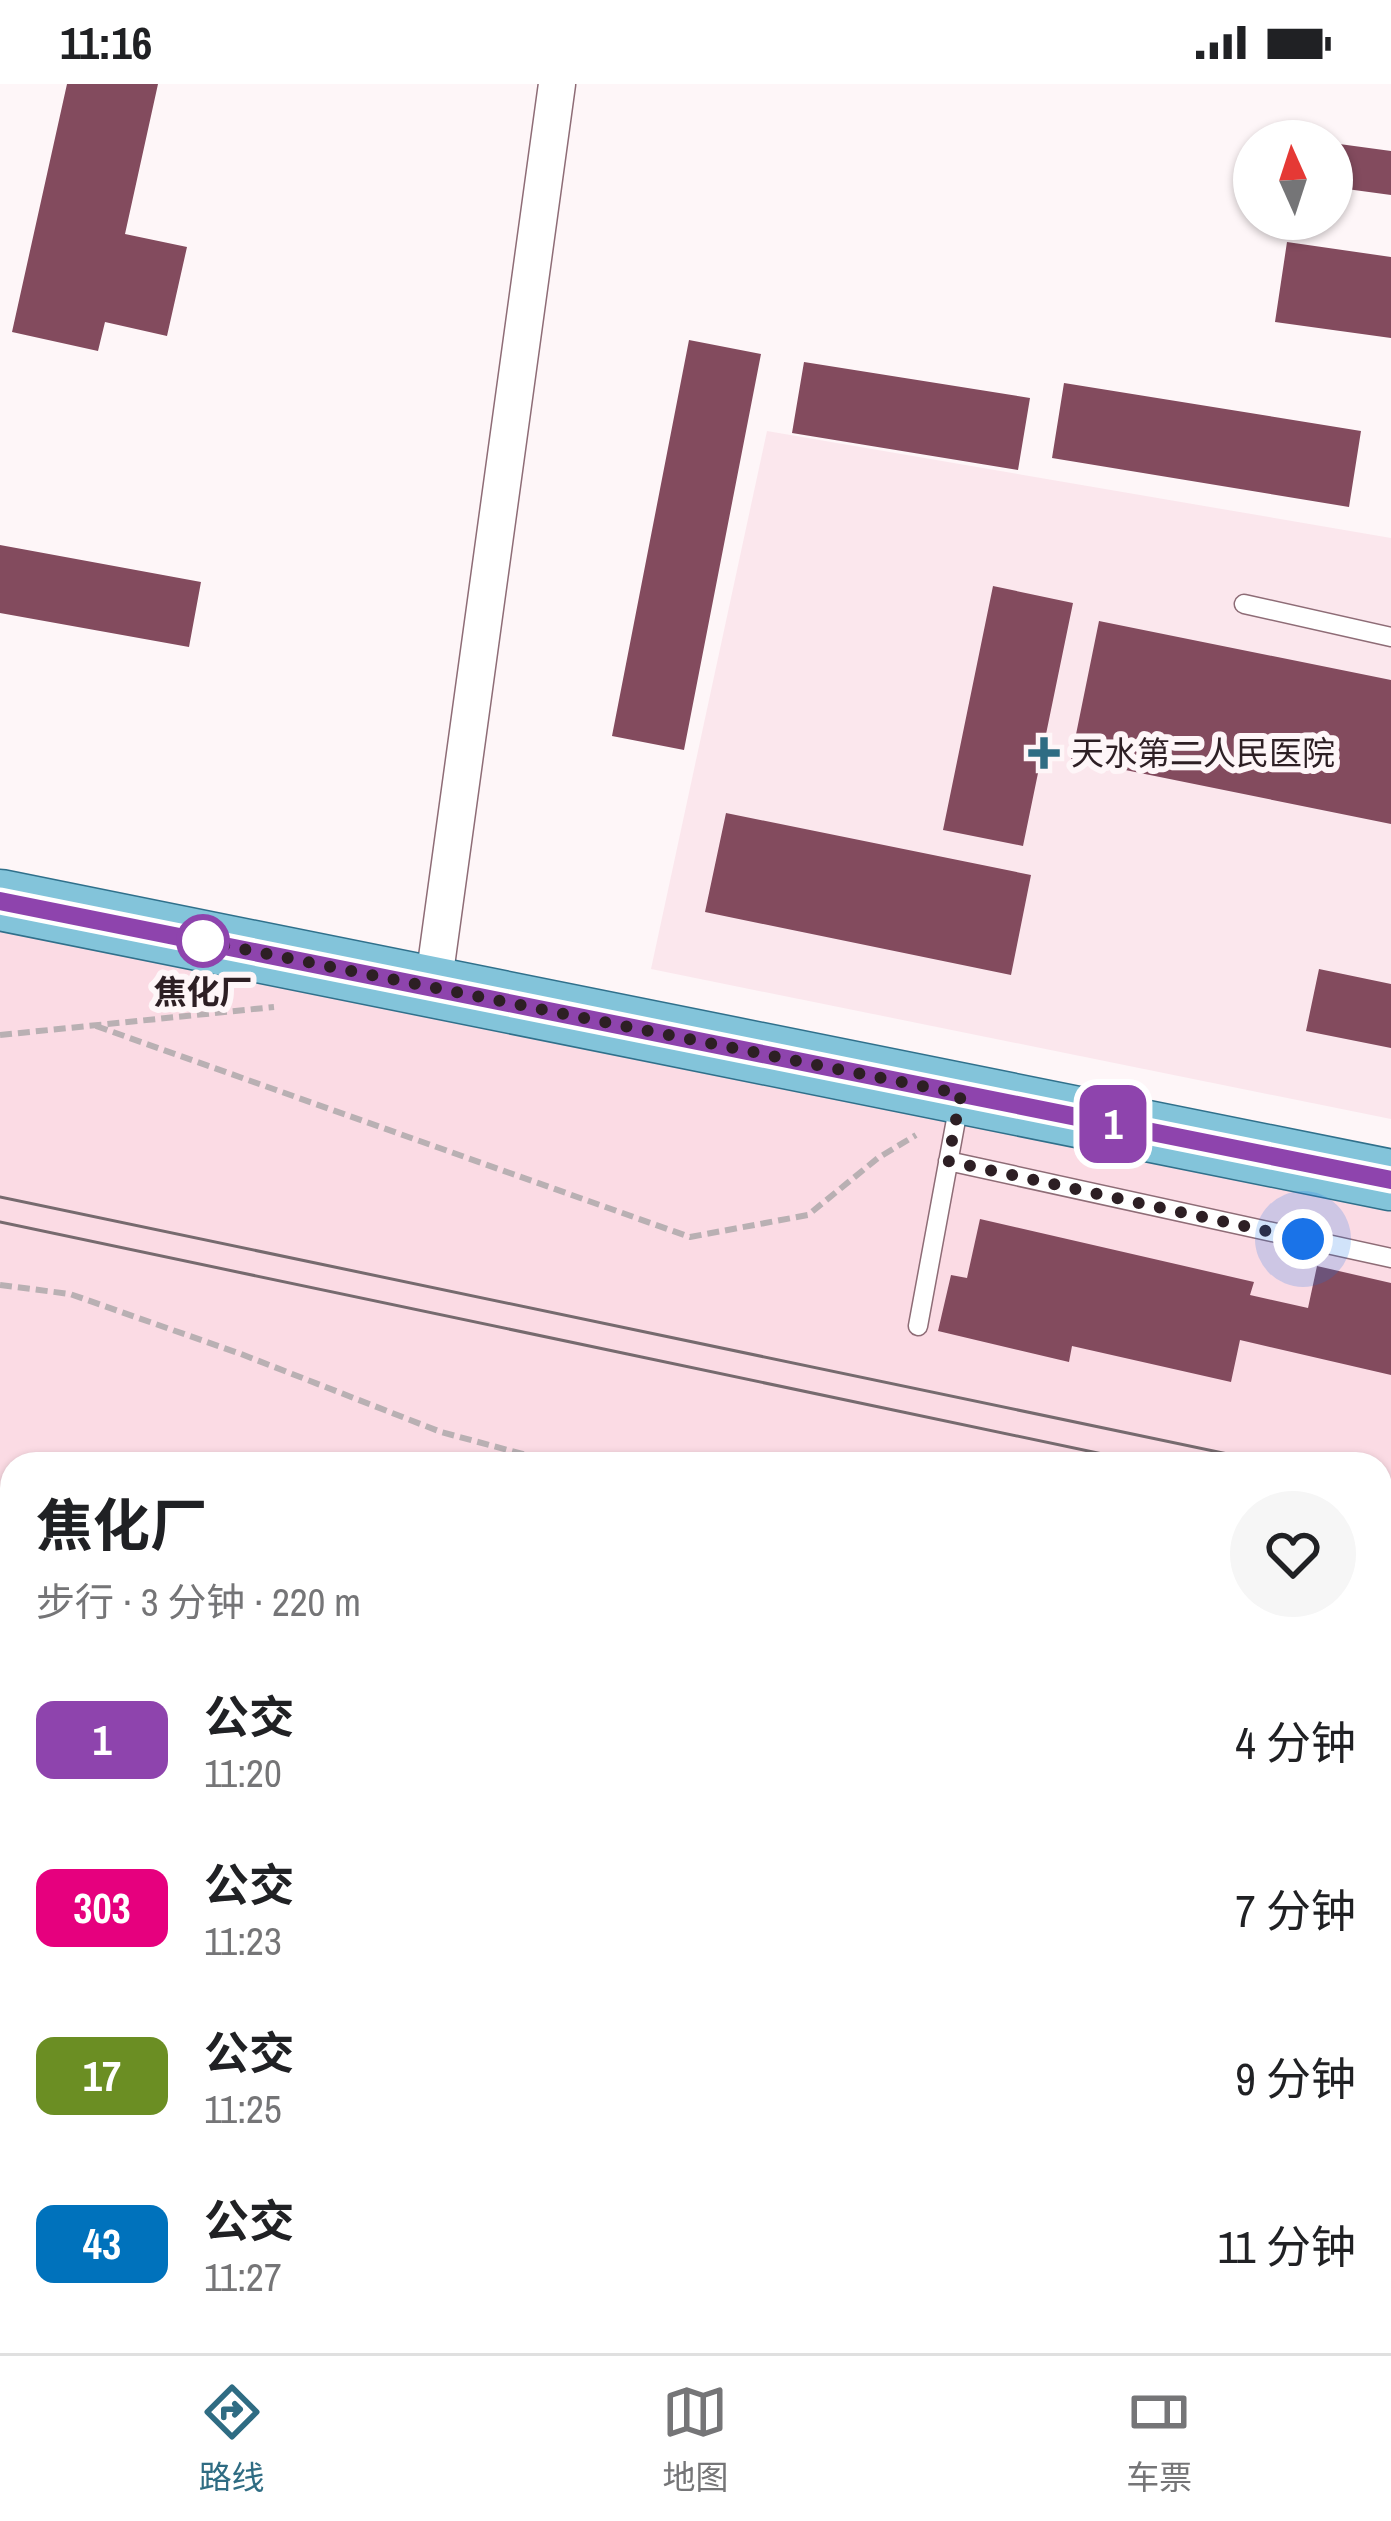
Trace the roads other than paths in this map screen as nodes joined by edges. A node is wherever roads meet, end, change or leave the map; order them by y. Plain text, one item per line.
1 (557, 84) edge
2 (1244, 604) dead end
3 (1391, 637) edge
4 (0, 901) edge
5 (433, 988) junction
6 (961, 1094) junction
7 (948, 1161) junction
8 (1391, 1180) edge
9 (1391, 1258) edge
10 (918, 1327) dead end

1 - 5 street
2 - 3 lane
4 - 5 main road
5 - 6 main road
6 - 7 lane
6 - 8 main road
7 - 9 lane
7 - 10 lane

